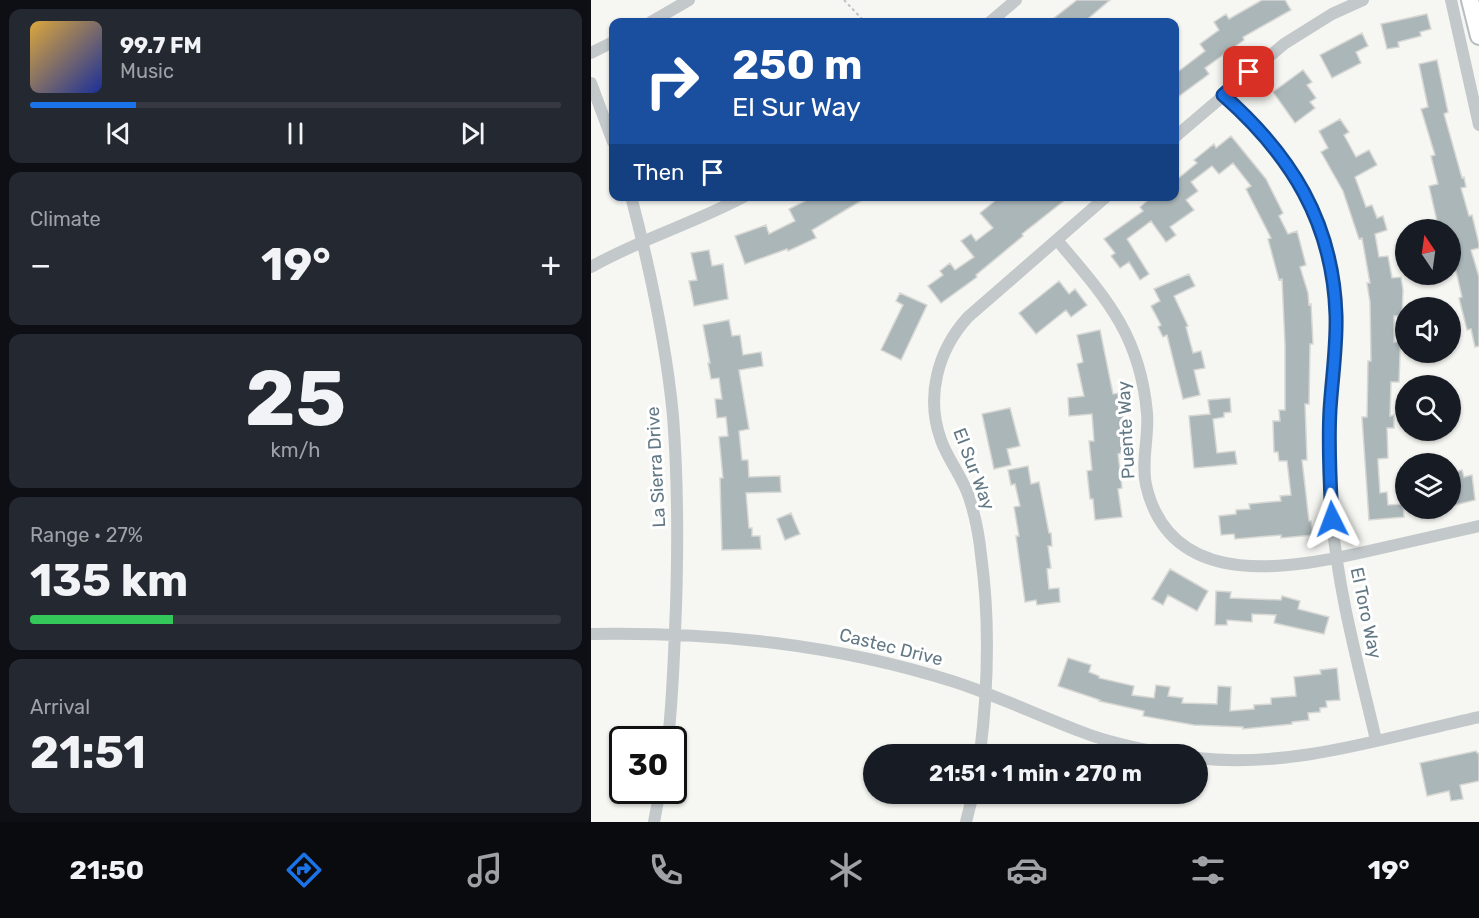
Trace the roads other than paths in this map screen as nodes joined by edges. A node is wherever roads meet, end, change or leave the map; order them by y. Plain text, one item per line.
1 (689, 0) edge
2 (1015, 0) edge
3 (1363, 0) edge
4 (1451, 0) edge
5 (1470, 0) edge
6 (658, 18) edge
7 (995, 18) edge
8 (1479, 36) edge
9 (609, 44) edge
10 (591, 52) edge
11 (591, 83) edge
12 (1223, 95) junction
13 (1479, 125) edge
14 (609, 131) edge
15 (1179, 134) edge
16 (632, 201) edge
17 (735, 201) edge
18 (1101, 201) edge
19 (1057, 240) junction
20 (643, 242) junction
21 (591, 267) edge
22 (1479, 526) edge
23 (1337, 558) junction
24 (591, 634) edge
25 (675, 634) junction
26 (985, 693) junction
27 (1479, 717) edge
28 (670, 726) edge
29 (1376, 740) junction
30 (981, 744) edge
31 (1122, 744) edge
32 (1208, 758) edge
33 (657, 804) edge
34 (970, 804) edge
35 (654, 822) edge
36 (966, 822) edge

1 - 6 street
2 - 7 street
3 - 12 street
4 - 13 street
5 - 8 main road
9 - 10 street
11 - 14 street
12 - 15 street
12 - 23 street, El Toro Way
16 - 20 street, La Sierra Drive
17 - 20 street
18 - 19 street, El Sur Way
19 - 23 street, Puente Way
19 - 26 street, El Sur Way
20 - 21 street
20 - 25 street, La Sierra Drive
22 - 23 street, Puente Way
23 - 29 street, El Toro Way
24 - 25 street, Castec Drive
25 - 26 street, Castec Drive
25 - 28 street, La Sierra Drive
26 - 30 street, El Sur Way
26 - 31 street, Castec Drive
27 - 29 street
29 - 32 street
33 - 35 street
34 - 36 street

